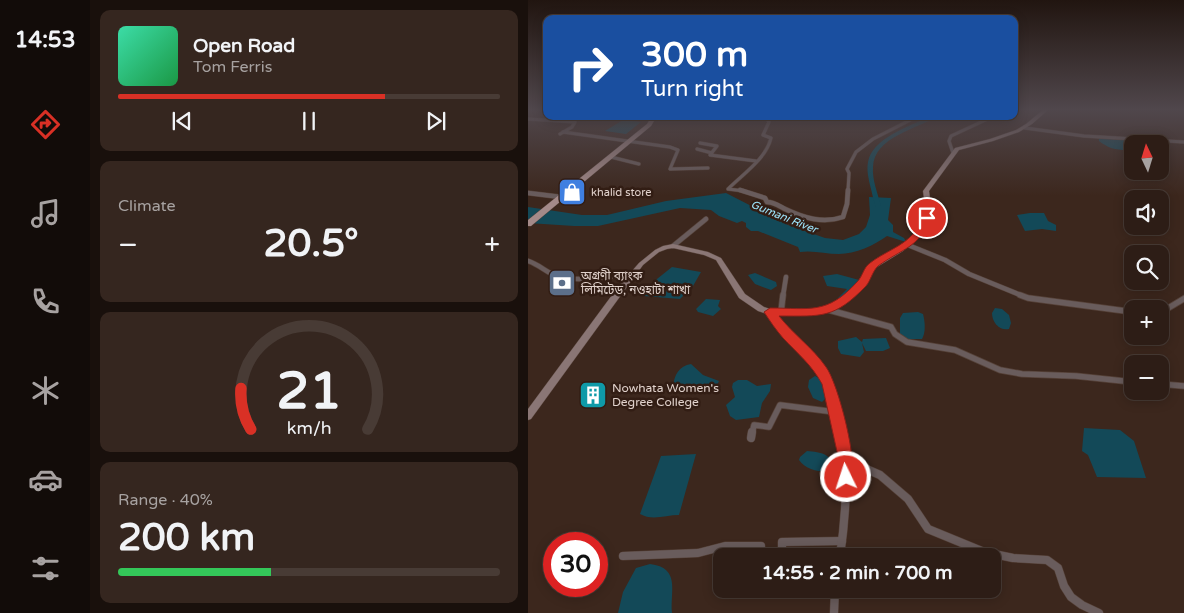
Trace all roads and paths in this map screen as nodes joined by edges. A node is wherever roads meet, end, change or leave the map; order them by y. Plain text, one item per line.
1 (615, 139) edge
2 (771, 139) edge
3 (875, 139) edge
4 (950, 139) edge
5 (996, 139) edge
6 (1127, 139) edge
7 (631, 140) junction
8 (1184, 142) edge
9 (700, 143) dead end
10 (697, 150) dead end
11 (712, 153) junction
12 (953, 153) junction
13 (611, 157) junction
14 (756, 161) junction
15 (639, 164) dead end
16 (708, 168) dead end
17 (528, 193) edge
18 (562, 197) junction
19 (706, 219) dead end
20 (528, 224) edge
21 (908, 245) junction
22 (673, 246) junction
23 (528, 260) edge
24 (634, 273) junction
25 (786, 277) dead end
26 (1184, 298) edge
27 (1169, 307) edge
28 (829, 310) junction
29 (1124, 311) edge
30 (770, 312) junction
31 (781, 312) junction
32 (1124, 381) edge
33 (1169, 385) edge
34 (1184, 386) edge
35 (834, 412) junction
36 (528, 416) edge
37 (751, 438) dead end
38 (846, 456) junction
39 (842, 541) junction
40 (841, 548) edge
41 (623, 556) dead end
42 (835, 598) edge
43 (834, 613) edge
44 (1099, 613) edge

1 - 7 street
2 - 14 street
3 - 14 street
4 - 12 street
5 - 12 street
6 - 8 street
7 - 13 main road
7 - 16 street
9 - 11 street
10 - 11 street
11 - 14 street
12 - 21 street
13 - 15 street
13 - 18 main road
17 - 18 street
18 - 20 main road
19 - 22 street
21 - 28 street
21 - 29 street
22 - 24 street
22 - 30 street
23 - 24 street
24 - 36 street
25 - 31 street
26 - 27 street
28 - 31 street
28 - 32 street
30 - 31 street
30 - 35 street
33 - 34 street
35 - 37 street
35 - 38 street
38 - 39 street
38 - 44 street
39 - 40 street
39 - 41 street
42 - 43 street

